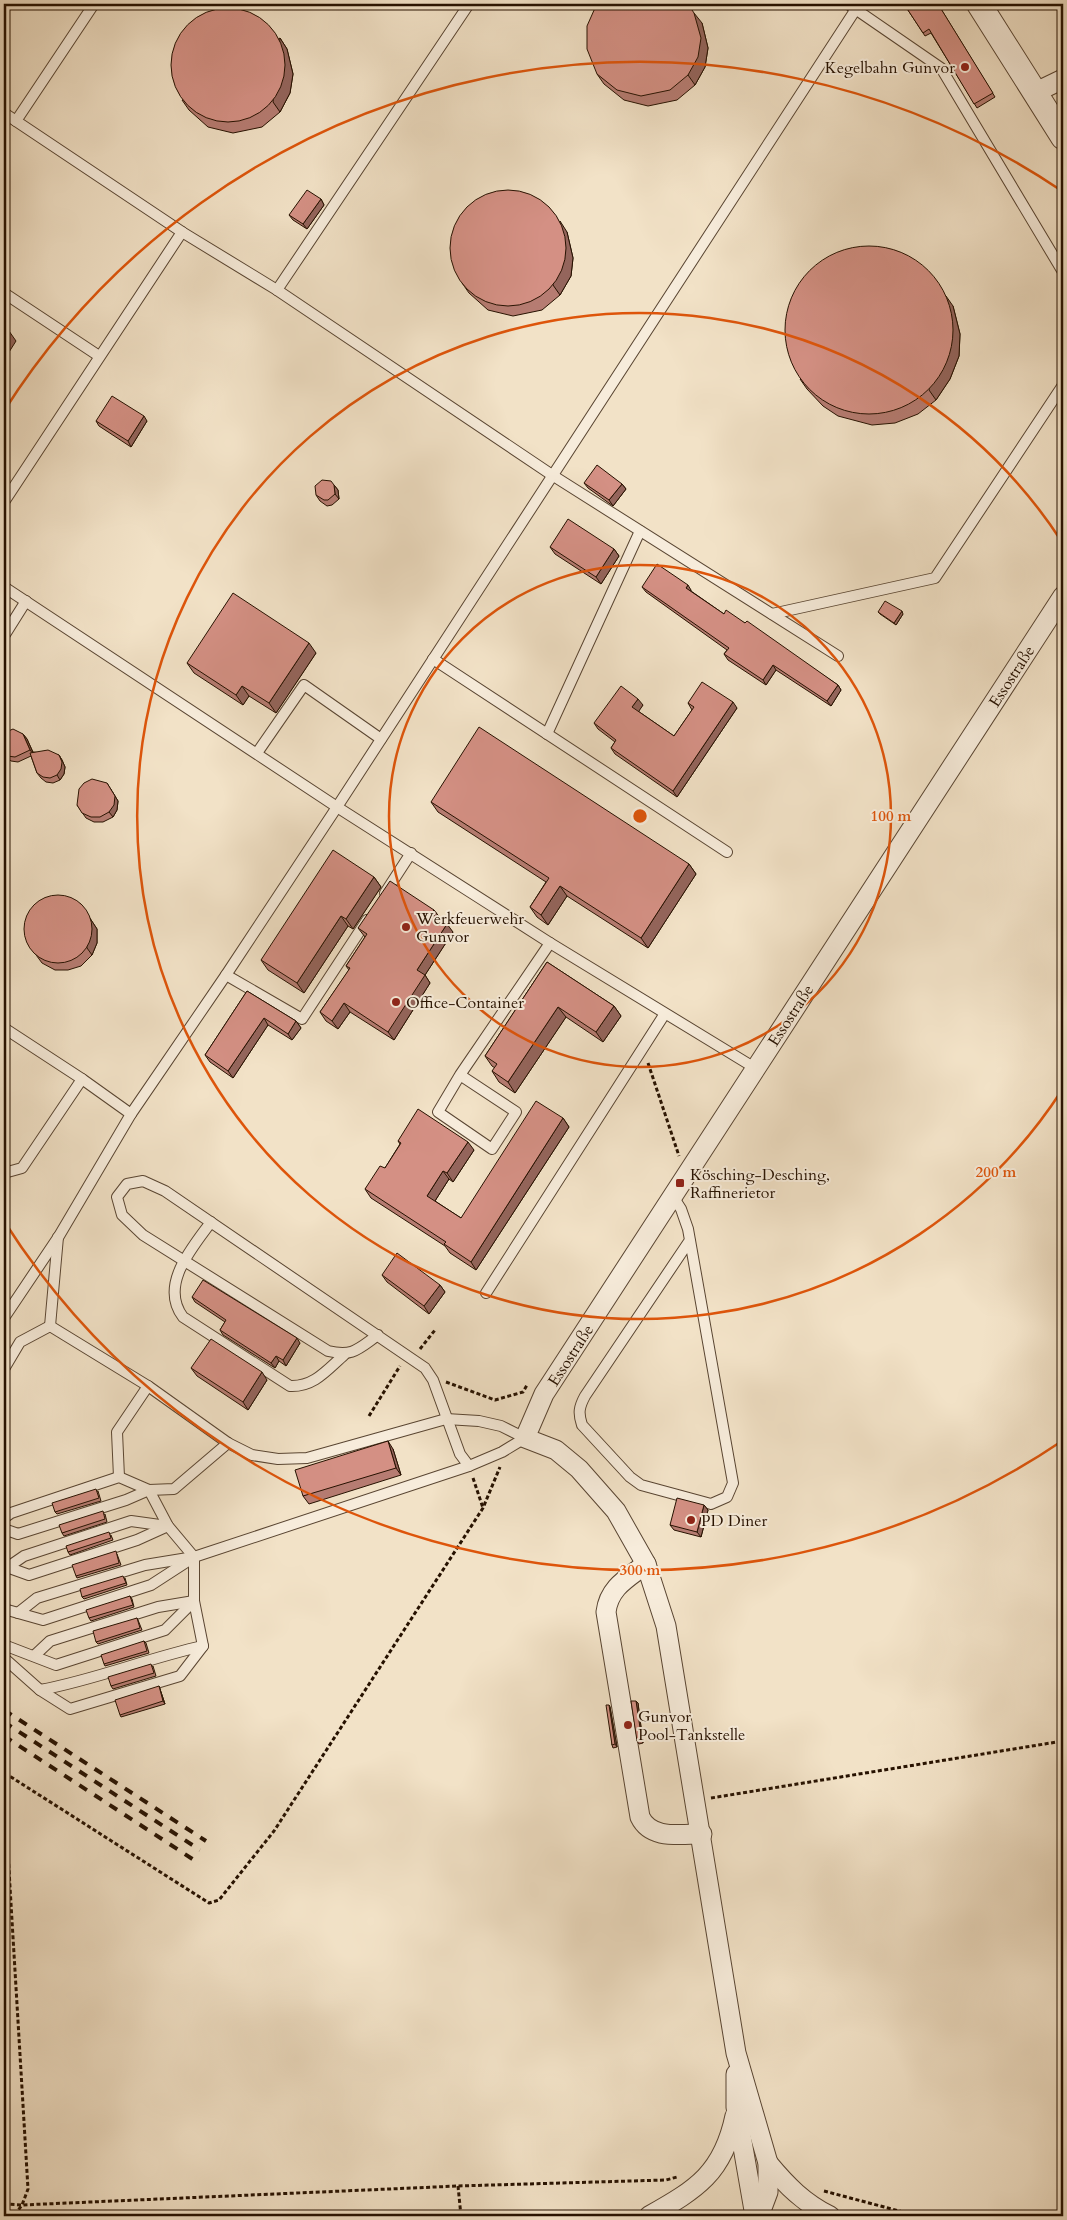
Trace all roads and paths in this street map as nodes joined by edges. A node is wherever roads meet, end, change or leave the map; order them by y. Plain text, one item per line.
1 (94, 4) edge
2 (470, 4) edge
3 (979, 4) edge
4 (852, 6) edge
5 (1063, 79) edge
6 (1034, 93) junction
7 (4, 113) edge
8 (16, 121) junction
9 (1063, 137) edge
10 (182, 232) junction
11 (1063, 272) edge
12 (277, 290) junction
13 (4, 293) edge
14 (99, 356) junction
15 (1063, 385) edge
16 (552, 475) junction
17 (4, 502) edge
18 (640, 531) junction
19 (4, 587) edge
20 (1063, 596) edge
21 (26, 602) junction
22 (772, 614) junction
23 (4, 636) edge
24 (838, 656) dead end
25 (433, 660) junction
26 (547, 734) junction
27 (381, 739) junction
28 (257, 753) junction
29 (337, 807) junction
30 (727, 852) dead end
31 (411, 853) junction
32 (550, 943) junction
33 (226, 975) junction
34 (664, 1015) junction
35 (4, 1028) edge
36 (643, 1048) junction
37 (755, 1068) junction
38 (460, 1075) junction
39 (82, 1079) junction
40 (130, 1114) junction
41 (4, 1173) edge
42 (685, 1175) junction
43 (672, 1195) junction
44 (211, 1222) junction
45 (58, 1236) junction
46 (690, 1240) junction
47 (183, 1259) junction
48 (486, 1293) dead end
49 (4, 1318) edge
50 (50, 1326) junction
51 (436, 1330) dead end
52 (378, 1335) junction
53 (344, 1355) junction
54 (410, 1359) junction
55 (4, 1369) edge
56 (532, 1378) dead end
57 (433, 1380) junction
58 (148, 1386) junction
59 (369, 1416) dead end
60 (446, 1419) junction
61 (525, 1438) junction
62 (228, 1444) junction
63 (502, 1452) junction
64 (469, 1466) junction
65 (119, 1477) junction
66 (150, 1490) junction
67 (4, 1518) edge
68 (168, 1526) junction
69 (4, 1528) edge
70 (194, 1558) junction
71 (646, 1564) junction
72 (6, 1566) edge
73 (194, 1601) junction
74 (4, 1608) edge
75 (18, 1613) junction
76 (4, 1646) edge
77 (202, 1646) junction
78 (34, 1656) junction
79 (4, 1658) edge
80 (40, 1690) junction
81 (1063, 1741) edge
82 (4, 1776) edge
83 (4, 1786) edge
84 (696, 1800) junction
85 (702, 1834) junction
86 (736, 2053) junction
87 (736, 2107) junction
88 (768, 2163) junction
89 (681, 2175) dead end
90 (458, 2186) junction
91 (818, 2189) dead end
92 (4, 2204) edge
93 (22, 2205) junction
94 (14, 2216) edge
95 (461, 2216) edge
96 (649, 2216) edge
97 (755, 2216) edge
98 (759, 2216) edge
99 (830, 2216) edge
100 (918, 2216) edge

1 - 8 lane
2 - 12 lane
3 - 6 street
4 - 11 lane
4 - 16 lane
5 - 6 street
6 - 9 street
7 - 8 lane
8 - 10 lane
10 - 12 lane
10 - 14 lane
12 - 16 lane
13 - 14 lane
14 - 17 lane
15 - 22 lane
16 - 18 lane
16 - 25 lane
18 - 22 lane
18 - 26 lane
19 - 21 lane
20 - 37 street, Essostraße
21 - 23 lane
21 - 28 lane
22 - 24 lane
25 - 26 lane
25 - 27 lane
26 - 30 lane
27 - 28 lane
27 - 29 lane
28 - 29 lane
29 - 31 lane
29 - 33 lane
31 - 32 lane
31 - 33 lane
32 - 34 lane
32 - 38 lane
33 - 40 lane
34 - 36 lane
34 - 37 lane
35 - 39 lane
36 - 42 path
36 - 48 lane
37 - 42 street, Essostraße
38 - 38 lane
39 - 40 lane
39 - 41 lane
40 - 45 lane
42 - 43 street, Essostraße
43 - 46 lane
43 - 61 street, Essostraße
44 - 47 lane
44 - 47 lane
44 - 52 lane
45 - 49 lane
45 - 50 lane
46 - 46 lane
47 - 53 lane
47 - 53 lane
50 - 55 lane
50 - 58 lane
51 - 54 path
52 - 53 lane
52 - 54 lane
54 - 57 lane
54 - 59 path
56 - 57 path
57 - 60 lane
58 - 62 lane
58 - 65 lane
60 - 61 lane
60 - 62 lane
60 - 64 lane
61 - 63 lane
61 - 71 street
62 - 66 lane
63 - 64 lane
63 - 82 path
64 - 70 lane
65 - 66 lane
65 - 67 lane
66 - 68 lane
66 - 69 lane
68 - 70 lane
68 - 72 lane
68 - 72 lane
70 - 73 lane
70 - 75 lane
70 - 75 lane
71 - 84 street
71 - 85 street
73 - 77 lane
73 - 78 lane
73 - 78 lane
74 - 75 lane
76 - 78 lane
77 - 80 lane
77 - 80 lane
79 - 80 lane
81 - 84 path
83 - 93 path
84 - 85 street
85 - 86 street
86 - 87 street
86 - 88 street
87 - 96 street
87 - 97 street
88 - 98 street
88 - 99 street
89 - 90 path
90 - 93 path
90 - 95 path
91 - 100 path
92 - 93 path
93 - 94 path

